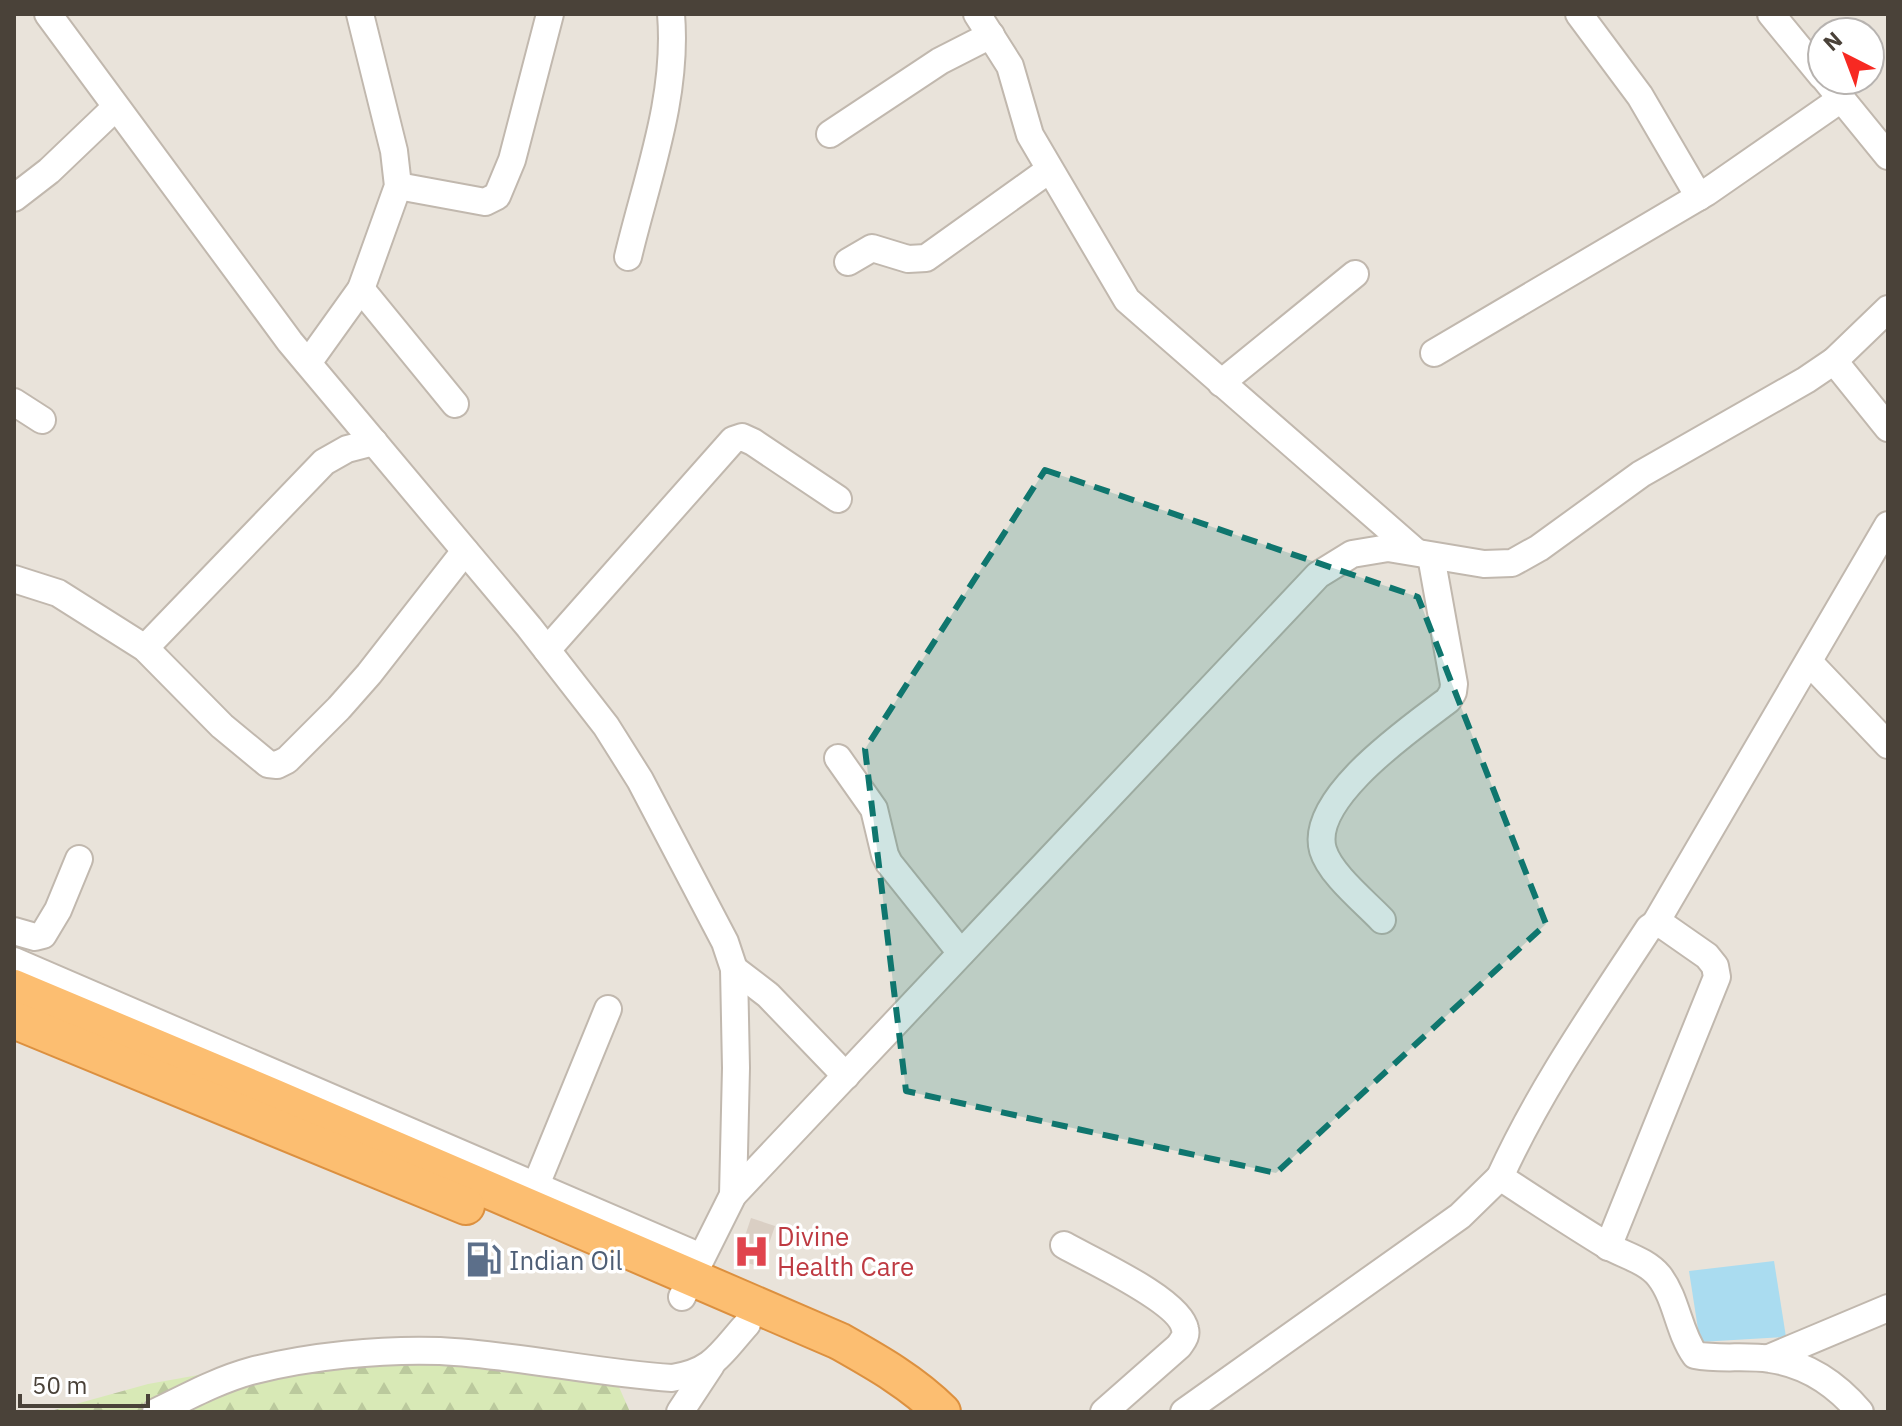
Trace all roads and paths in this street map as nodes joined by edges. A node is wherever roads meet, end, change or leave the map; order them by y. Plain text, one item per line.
1 (48, 14) edge
2 (360, 14) edge
3 (550, 14) edge
4 (671, 14) edge
5 (1579, 14) edge
6 (1771, 14) edge
7 (984, 24) edge
8 (1806, 56) edge
9 (1817, 96) edge
10 (1839, 96) edge
11 (116, 107) junction
12 (830, 134) dead end
13 (1888, 156) edge
14 (1049, 170) junction
15 (398, 186) junction
16 (1699, 197) junction
17 (14, 198) edge
18 (628, 257) dead end
19 (848, 262) dead end
20 (1355, 274) dead end
21 (361, 289) junction
22 (1888, 309) edge
23 (1434, 353) dead end
24 (1834, 361) junction
25 (308, 363) junction
26 (1221, 383) junction
27 (14, 402) edge
28 (455, 404) dead end
29 (42, 420) dead end
30 (1888, 428) edge
31 (374, 442) junction
32 (838, 499) dead end
33 (1888, 525) edge
34 (465, 551) junction
35 (1424, 554) junction
36 (14, 579) edge
37 (145, 648) junction
38 (547, 650) junction
39 (1809, 662) junction
40 (1888, 745) edge
41 (838, 758) dead end
42 (79, 859) dead end
43 (1382, 920) dead end
44 (1655, 924) junction
45 (14, 931) edge
46 (961, 953) junction
47 (14, 961) edge
48 (734, 969) junction
49 (14, 988) edge
50 (608, 1009) dead end
51 (14, 1020) edge
52 (846, 1076) junction
53 (1500, 1177) junction
54 (536, 1185) junction
55 (733, 1195) junction
56 (1064, 1245) dead end
57 (1608, 1247) junction
58 (691, 1277) junction
59 (1888, 1308) edge
60 (747, 1324) junction
61 (1769, 1358) junction
62 (712, 1364) junction
63 (156, 1412) edge
64 (680, 1412) edge
65 (908, 1412) edge
66 (942, 1412) edge
67 (1104, 1412) edge
68 (1184, 1412) edge
69 (1860, 1412) edge

1 - 11 street
2 - 15 street
3 - 15 street
4 - 18 street
5 - 16 street
6 - 8 street
7 - 12 street
7 - 14 street
9 - 16 street
10 - 13 street
11 - 17 street
11 - 25 street
14 - 19 street
14 - 26 street
15 - 21 street
16 - 23 street
20 - 26 street
21 - 25 street
21 - 28 street
22 - 24 street
24 - 30 street
24 - 35 street
25 - 31 street
26 - 35 street
27 - 29 street
31 - 34 street
31 - 37 street
32 - 38 street
33 - 39 street
34 - 37 street
34 - 38 street
35 - 43 street
35 - 46 street
36 - 37 street
38 - 48 street
39 - 40 street
39 - 44 street
41 - 46 street
42 - 45 street
44 - 53 street
44 - 57 street
46 - 52 street
47 - 54 street
48 - 52 street
48 - 55 street
49 - 58 highway
50 - 54 street
51 - 58 highway
52 - 55 street
53 - 57 street
53 - 68 street
54 - 58 street
55 - 58 street
56 - 67 street
57 - 61 street
58 - 60 highway
58 - 66 highway
59 - 61 street
60 - 62 street
60 - 65 highway
61 - 69 street
62 - 63 street
62 - 64 street

